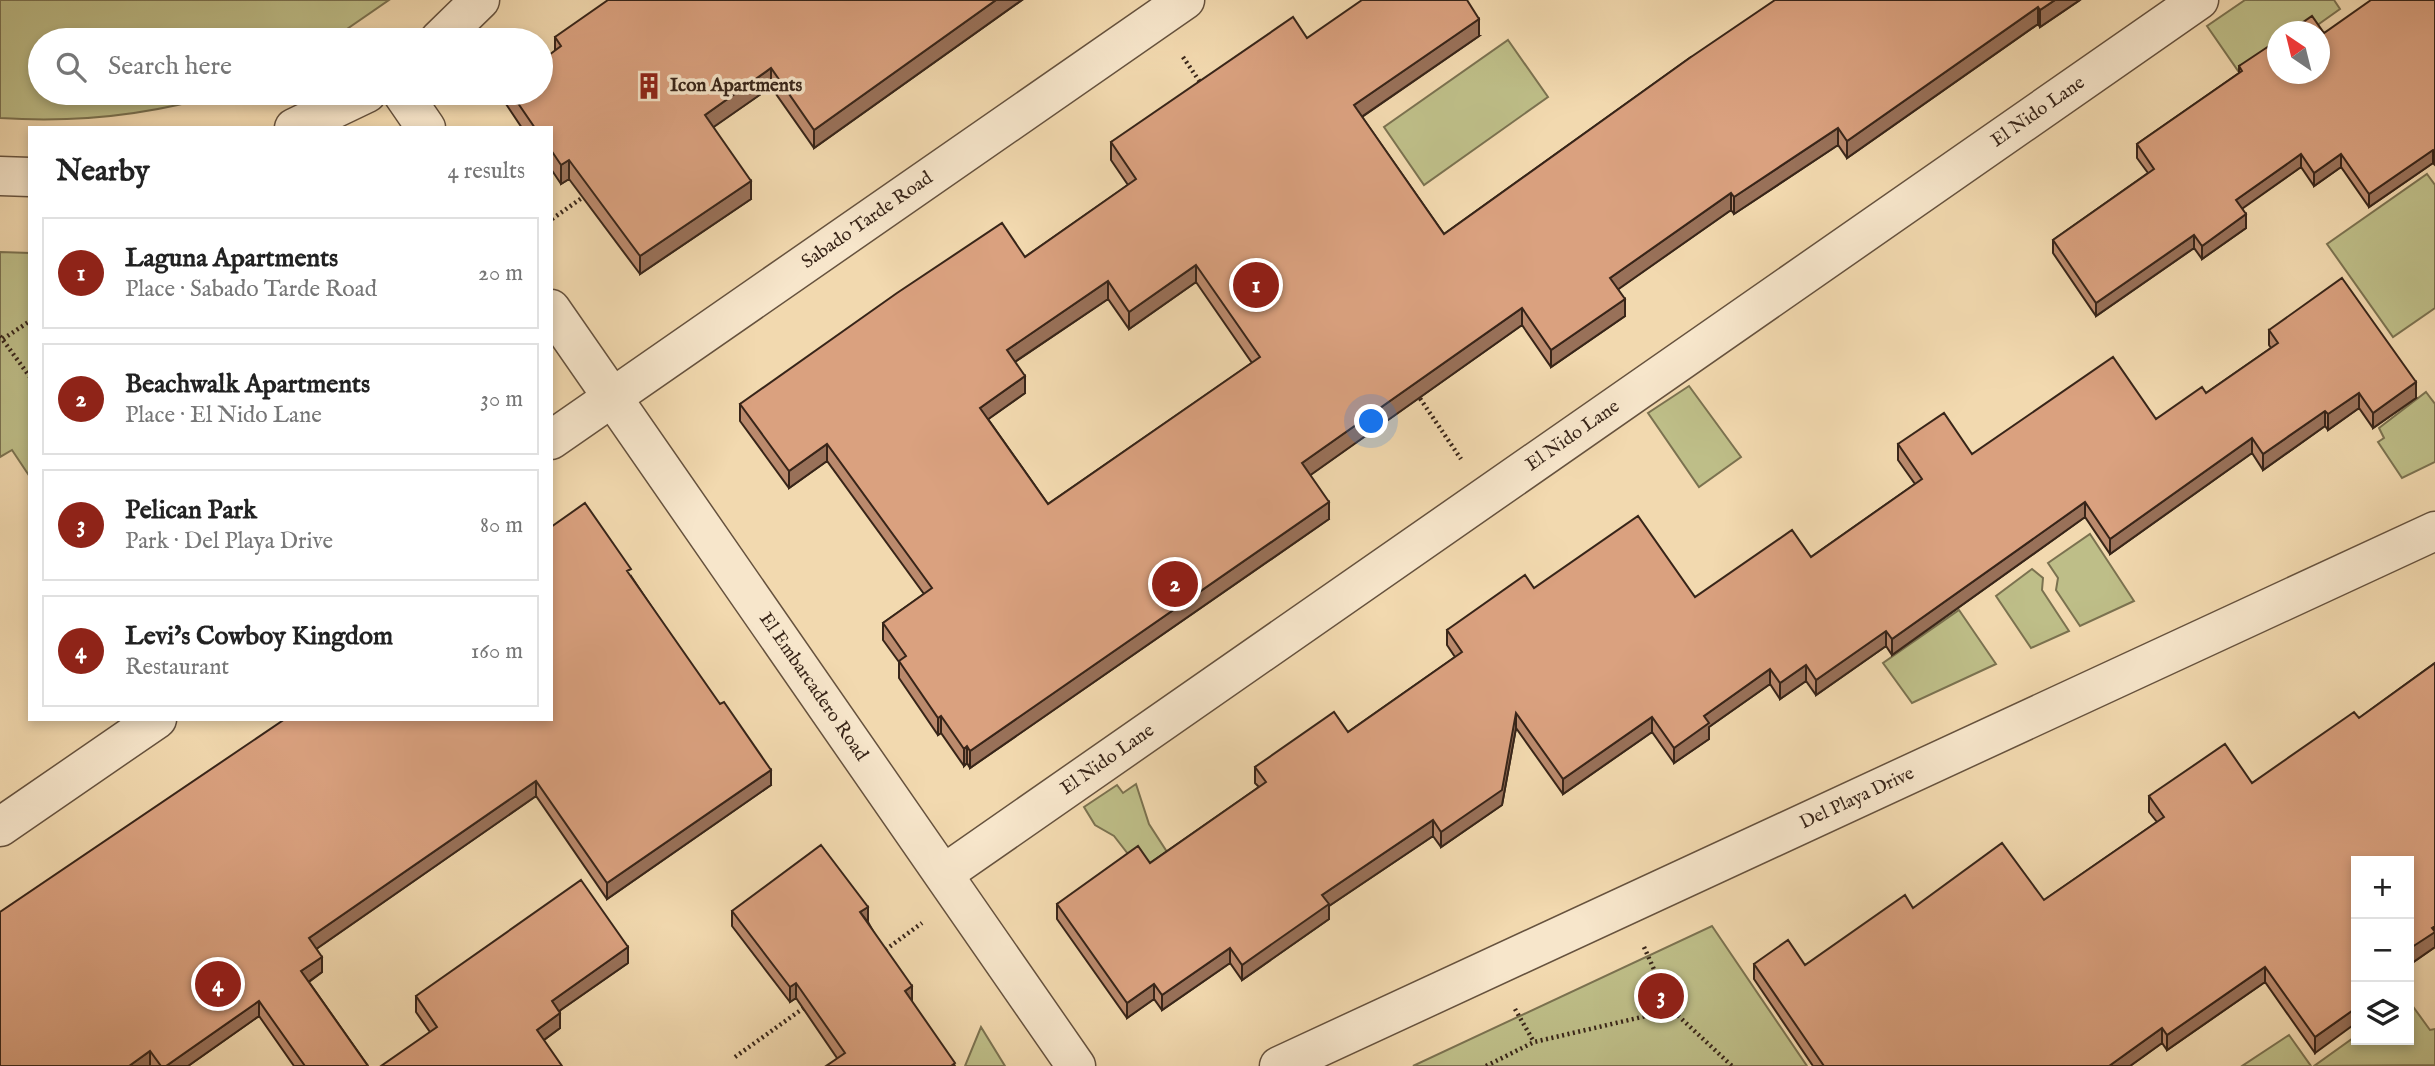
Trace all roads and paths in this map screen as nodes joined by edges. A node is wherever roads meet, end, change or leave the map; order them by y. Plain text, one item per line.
1 (480, 0) edge
2 (2199, 0) edge
3 (1171, 10) edge
4 (451, 28) edge
5 (1210, 97) edge
6 (342, 105) edge
7 (410, 105) edge
8 (297, 126) edge
9 (425, 126) edge
10 (0, 176) edge
11 (28, 177) edge
12 (596, 188) edge
13 (553, 218) edge
14 (553, 312) edge
15 (28, 322) edge
16 (1, 337) edge
17 (28, 374) edge
18 (1413, 389) edge
19 (611, 397) junction
20 (553, 439) edge
21 (1486, 495) junction
22 (2435, 531) edge
23 (154, 721) edge
24 (0, 827) edge
25 (945, 873) junction
26 (1626, 906) junction
27 (924, 922) dead end
28 (879, 954) edge
29 (813, 1002) edge
30 (1515, 1009) dead end
31 (1672, 1010) junction
32 (1534, 1042) junction
33 (735, 1057) dead end
34 (1076, 1066) edge
35 (1279, 1066) edge
36 (1486, 1066) edge
37 (1732, 1066) edge

1 - 4 street
2 - 21 street, El Nido Lane
3 - 5 path
3 - 19 street, Sabado Tarde Road
6 - 8 street
7 - 9 street
10 - 11 street
12 - 13 path
14 - 19 street, El Embarcadero Road
15 - 16 path
16 - 17 path
18 - 21 path
19 - 20 street, Sabado Tarde Road
19 - 25 street, El Embarcadero Road
21 - 25 street, El Nido Lane
22 - 26 street, Del Playa Drive
23 - 24 street
25 - 34 street, El Embarcadero Road
26 - 31 path
26 - 35 street, Del Playa Drive
27 - 28 path
29 - 33 path
30 - 32 path
31 - 32 path
31 - 37 path
32 - 36 path

